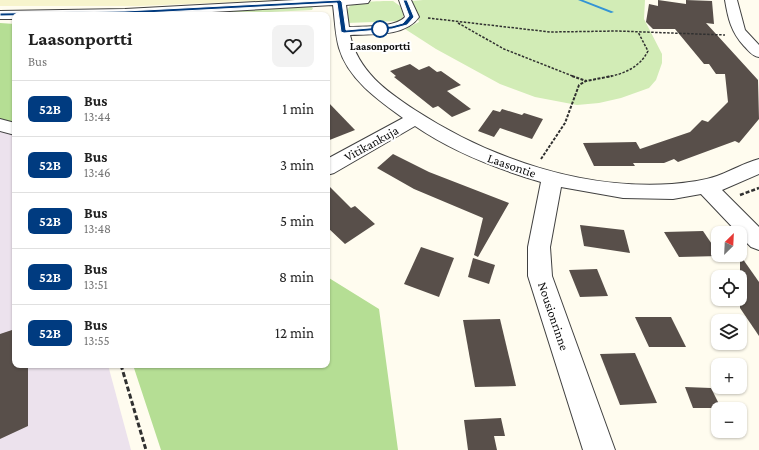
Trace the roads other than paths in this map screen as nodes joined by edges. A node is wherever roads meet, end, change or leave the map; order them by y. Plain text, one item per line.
1 (364, 0) edge
2 (405, 0) edge
3 (731, 0) edge
4 (340, 2) junction
5 (145, 12) edge
6 (0, 15) edge
7 (12, 15) edge
8 (344, 32) junction
9 (759, 52) edge
10 (414, 119) junction
11 (0, 125) edge
12 (12, 128) edge
13 (330, 166) edge
14 (759, 166) edge
15 (543, 176) junction
16 (707, 187) junction
17 (759, 241) edge
18 (599, 450) edge

1 - 4 street
2 - 8 street
3 - 9 street
4 - 5 street
4 - 8 street, Laasontie
6 - 7 street
8 - 10 street, Laasontie
10 - 13 street, Vitikankuja
10 - 15 street, Laasontie
11 - 12 street
14 - 16 street, Laasontie
15 - 16 street, Laasontie
15 - 18 street, Nousionrinne
16 - 17 street

